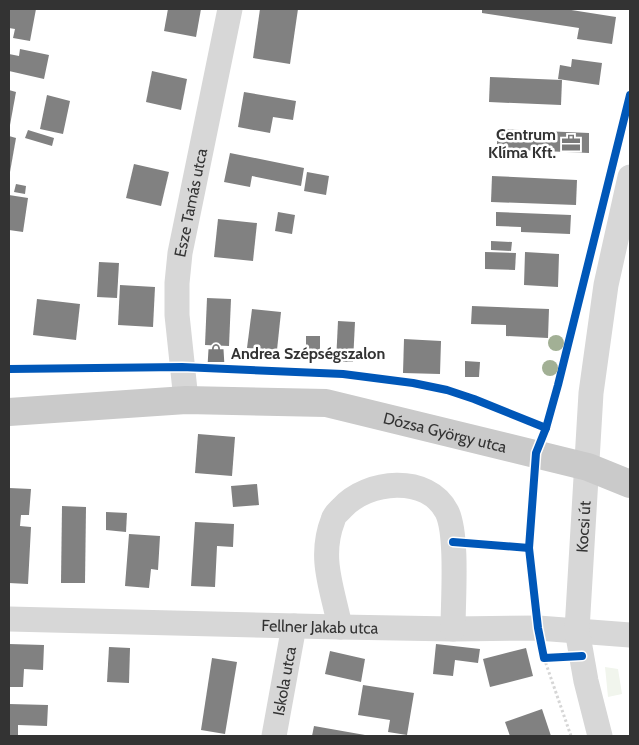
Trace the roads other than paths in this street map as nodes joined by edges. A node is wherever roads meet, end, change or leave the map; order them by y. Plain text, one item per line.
1 (230, 9) edge
2 (630, 177) edge
3 (186, 400) junction
4 (9, 412) edge
5 (588, 467) junction
6 (630, 484) edge
7 (9, 619) edge
8 (294, 626) junction
9 (340, 627) junction
10 (453, 629) junction
11 (577, 630) junction
12 (630, 635) edge
13 (274, 736) edge
14 (600, 736) edge

1 - 3 street, Esze Tamás utca
2 - 5 street
3 - 4 main road, Dózsa György utca
3 - 5 main road, Dózsa György utca
5 - 6 main road
5 - 11 street, Kocsi út
7 - 8 street, Fellner Jakab utca
8 - 9 street, Fellner Jakab utca
8 - 13 street, Iskola utca
9 - 10 street, Fellner Jakab utca
9 - 10 street
10 - 11 street, Fellner Jakab utca
11 - 12 street, Fellner Jakab utca
11 - 14 street, Kocsi út

